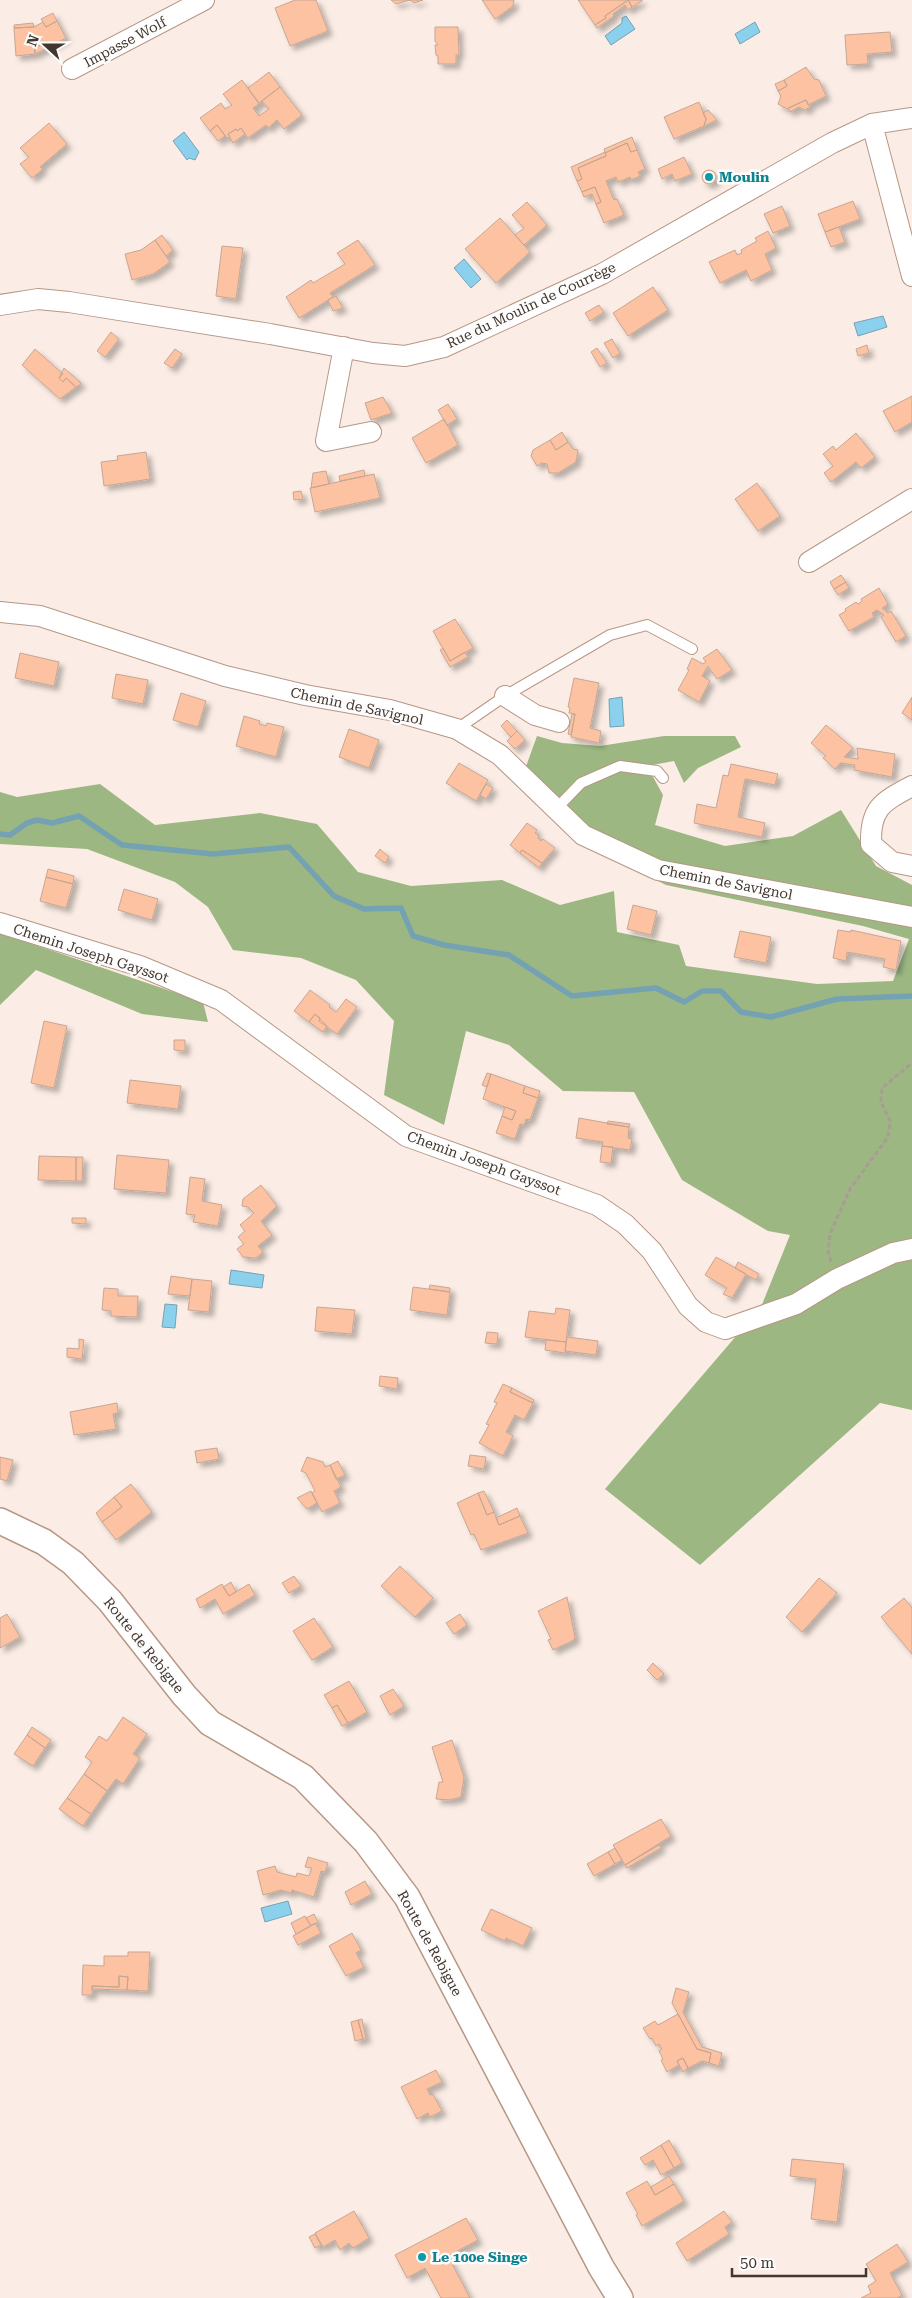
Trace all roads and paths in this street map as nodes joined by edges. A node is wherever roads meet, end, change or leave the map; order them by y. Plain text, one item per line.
1 (204, 0) edge
2 (72, 69) dead end
3 (912, 118) edge
4 (872, 124) junction
5 (912, 276) edge
6 (0, 305) edge
7 (344, 347) junction
8 (371, 432) dead end
9 (912, 499) edge
10 (809, 562) dead end
11 (0, 612) edge
12 (692, 648) dead end
13 (505, 696) junction
14 (559, 722) dead end
15 (457, 729) junction
16 (664, 778) dead end
17 (912, 786) edge
18 (556, 809) junction
19 (912, 866) edge
20 (912, 917) edge
21 (0, 923) edge
22 (912, 1063) edge
23 (912, 1250) edge
24 (837, 1279) junction
25 (0, 1521) edge
26 (620, 2298) edge

1 - 2 street, Impasse Wolf
3 - 4 street, Rue du Moulin de Courrège
4 - 5 street
4 - 7 street, Rue du Moulin de Courrège
6 - 7 street, Rue du Moulin de Courrège
7 - 8 street
9 - 10 street
11 - 15 street, Chemin de Savignol
12 - 13 lane
13 - 14 street
13 - 15 lane
15 - 18 street, Chemin de Savignol
16 - 18 lane
17 - 19 street
18 - 20 street, Chemin de Savignol
21 - 24 street, Chemin Joseph Gayssot
22 - 24 path
23 - 24 street, Chemin Joseph Gayssot
25 - 26 street, Route de Rebigue

